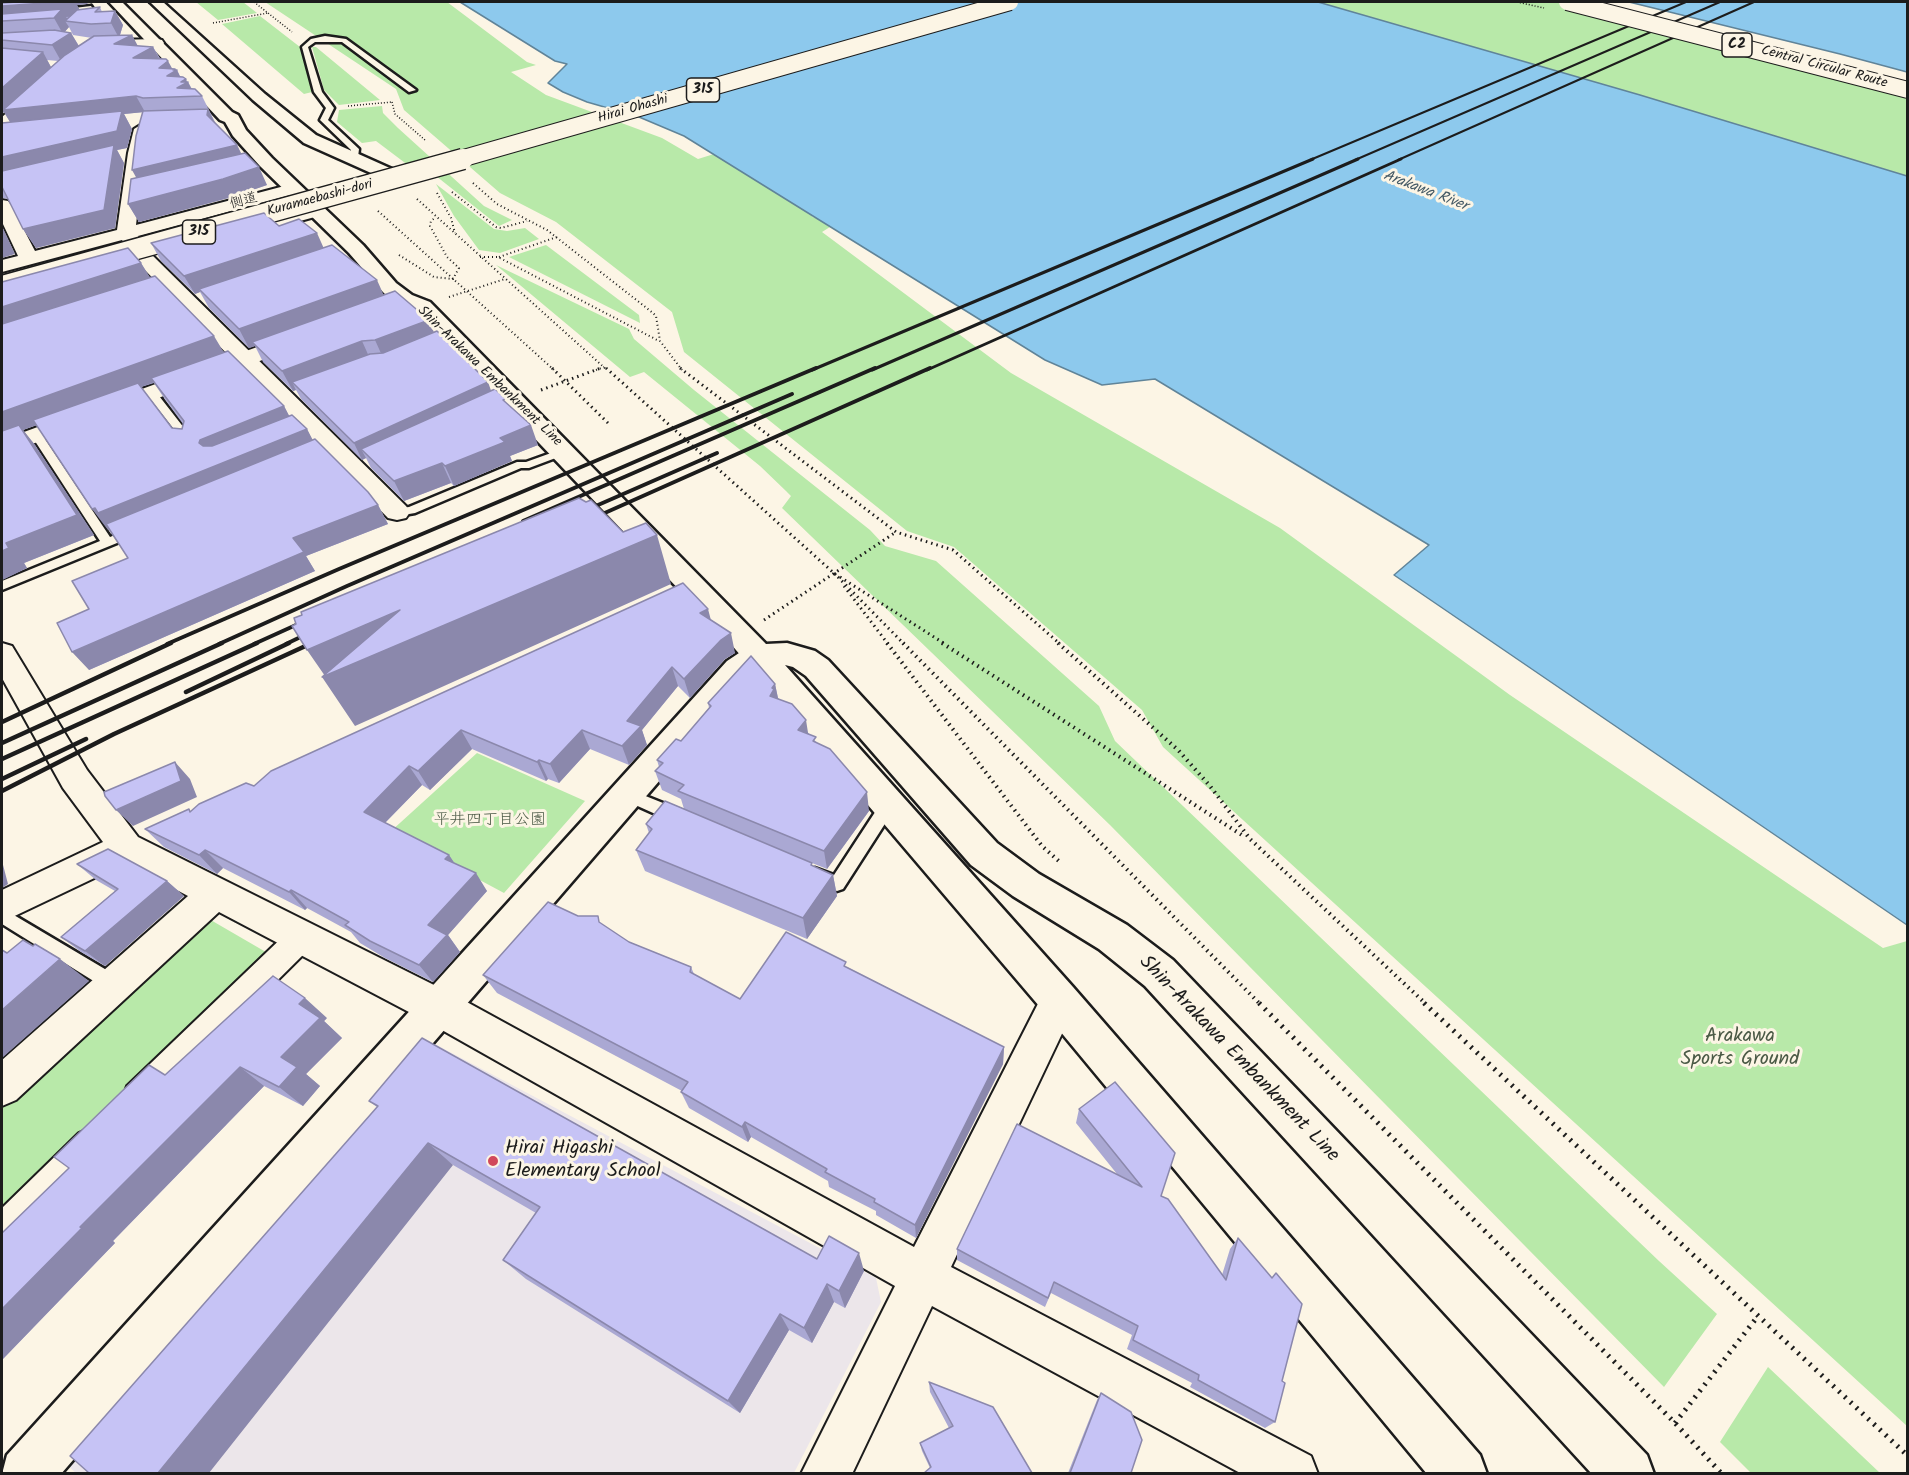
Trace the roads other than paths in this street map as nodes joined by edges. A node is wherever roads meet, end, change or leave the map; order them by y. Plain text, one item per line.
1 (156, 2) edge
2 (980, 2) edge
3 (1010, 2) edge
4 (1567, 2) edge
5 (1593, 2) edge
6 (93, 4) edge
7 (48, 5) edge
8 (56, 10) edge
9 (121, 12) edge
10 (83, 19) edge
11 (157, 43) junction
12 (82, 49) edge
13 (51, 81) edge
14 (1908, 82) edge
15 (412, 90) dead end
16 (1908, 90) edge
17 (210, 119) edge
18 (232, 119) junction
19 (124, 121) edge
20 (5, 131) edge
21 (136, 153) junction
22 (354, 158) junction
23 (113, 159) edge
24 (391, 176) junction
25 (292, 189) junction
26 (2, 205) edge
27 (316, 211) junction
28 (126, 233) junction
29 (29, 258) junction
30 (144, 258) junction
31 (2, 266) edge
32 (2, 276) edge
33 (171, 285) junction
34 (2, 286) edge
35 (148, 293) edge
36 (2, 297) edge
37 (211, 298) edge
38 (404, 300) junction
39 (190, 305) junction
40 (378, 310) edge
41 (322, 330) edge
42 (244, 359) junction
43 (152, 394) junction
44 (38, 435) junction
45 (192, 445) edge
46 (2, 448) edge
47 (565, 451) junction
48 (397, 512) joint
49 (149, 525) edge
50 (107, 542) junction
51 (695, 585) junction
52 (2, 586) edge
53 (663, 600) edge
54 (750, 645) junction
55 (2, 653) edge
56 (628, 795) junction
57 (889, 805) junction
58 (694, 823) edge
59 (159, 832) edge
60 (126, 847) junction
61 (804, 870) edge
62 (216, 893) junction
63 (2, 907) edge
64 (2, 915) edge
65 (302, 937) junction
66 (114, 984) junction
67 (1059, 1000) junction
68 (440, 1008) junction
69 (2, 1086) edge
70 (2, 1231) edge
71 (922, 1276) junction
72 (26, 1473) edge
73 (826, 1473) edge
74 (1293, 1473) edge
75 (1461, 1473) edge
76 (1628, 1473) edge

1 - 22 main road
2 - 24 main road, Hirai Ohashi / 315
3 - 24 main road, Hirai Ohashi / 315, bridge
4 - 16 main road, Central Circular Route / C2, bridge
5 - 14 main road, Central Circular Route / C2
6 - 7 lane
6 - 8 lane
6 - 10 lane
9 - 11 main road, Shin-Arakawa Embankment Line
11 - 12 street
11 - 18 main road, Shin-Arakawa Embankment Line
13 - 20 street
15 - 22 lane
17 - 18 street
18 - 25 main road, Shin-Arakawa Embankment Line
19 - 21 street
21 - 23 street
21 - 28 street
22 - 24 main road
24 - 32 main road, Kuramaebashi-dori / 315
24 - 34 main road, Kuramaebashi-dori / 315, bridge
25 - 27 main road, Shin-Arakawa Embankment Line
25 - 28 street, 側道
26 - 29 street
27 - 30 street
27 - 38 main road, Shin-Arakawa Embankment Line
28 - 29 street, 側道
28 - 30 street
29 - 31 street, 側道
30 - 33 street
30 - 36 street
33 - 35 street
33 - 39 street
37 - 39 street
38 - 40 main road
38 - 47 main road, Shin-Arakawa Embankment Line
39 - 42 street
41 - 42 main road
42 - 43 main road
42 - 48 street
43 - 44 main road
43 - 45 lane
44 - 46 main road
44 - 50 lane
47 - 48 lane
47 - 51 main road, Shin-Arakawa Embankment Line
49 - 50 lane
50 - 52 lane
51 - 53 street
51 - 54 main road, Shin-Arakawa Embankment Line
54 - 56 main road
54 - 57 main road, Shin-Arakawa Embankment Line
54 - 76 main road, Shin-Arakawa Embankment Line
55 - 60 street
56 - 58 lane
56 - 68 main road
57 - 61 lane
57 - 67 main road, Shin-Arakawa Embankment Line
59 - 60 street
60 - 62 street
60 - 63 street
62 - 65 street
62 - 66 street
64 - 66 lane
65 - 68 street
65 - 70 street
66 - 69 street
67 - 71 street
67 - 75 main road, Shin-Arakawa Embankment Line
68 - 71 street
68 - 72 main road
71 - 73 street
71 - 74 street

